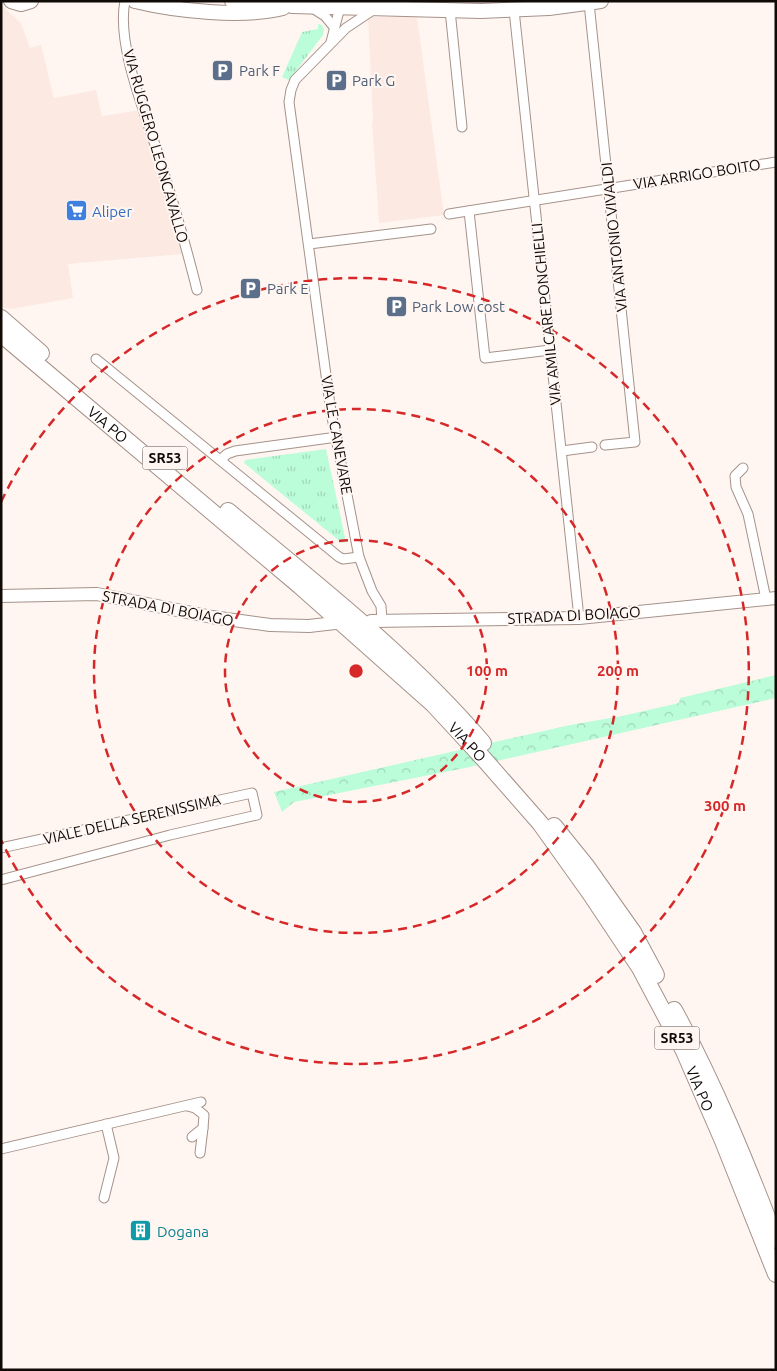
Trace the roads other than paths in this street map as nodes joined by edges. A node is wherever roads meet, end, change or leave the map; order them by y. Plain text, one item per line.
1 (11, 1) edge
2 (30, 1) edge
3 (125, 1) edge
4 (135, 1) edge
5 (232, 1) edge
6 (595, 2) edge
7 (292, 6) junction
8 (309, 6) junction
9 (340, 6) junction
10 (377, 7) junction
11 (450, 10) junction
12 (514, 10) junction
13 (337, 30) junction
14 (462, 128) dead end
15 (776, 162) edge
16 (608, 188) junction
17 (534, 202) junction
18 (469, 211) junction
19 (449, 214) dead end
20 (431, 228) dead end
21 (309, 244) junction
22 (197, 290) dead end
23 (1, 318) edge
24 (1, 334) edge
25 (550, 350) junction
26 (96, 359) dead end
27 (337, 437) junction
28 (605, 445) dead end
29 (592, 447) dead end
30 (562, 451) junction
31 (220, 460) junction
32 (743, 468) dead end
33 (359, 557) junction
34 (1, 596) edge
35 (771, 598) edge
36 (579, 618) junction
37 (377, 621) joint
38 (335, 624) dead end
39 (1, 848) edge
40 (1, 880) edge
41 (201, 1102) dead end
42 (187, 1106) junction
43 (106, 1124) junction
44 (202, 1128) junction
45 (192, 1137) dead end
46 (1, 1149) edge
47 (200, 1153) dead end
48 (104, 1198) dead end
49 (776, 1240) edge
50 (776, 1274) edge

1 - 2 main road
3 - 22 street, VIA RUGGERO LEONCAVALLO
4 - 7 main road
5 - 7 main road
6 - 12 main road
6 - 16 street, VIA ANTONIO VIVALDI
7 - 8 main road
8 - 9 main road
8 - 13 street
9 - 10 main road
9 - 13 street
10 - 11 main road
10 - 13 street, VIA LE CANEVARE
11 - 12 main road
11 - 14 street
12 - 17 street, VIA AMILCARE PONCHIELLI
13 - 21 street, VIA LE CANEVARE
15 - 16 street, VIA ARRIGO BOITO
16 - 17 street, VIA ARRIGO BOITO
16 - 28 street, VIA ANTONIO VIVALDI
17 - 18 street, VIA ARRIGO BOITO
17 - 25 street, VIA AMILCARE PONCHIELLI
18 - 19 street, VIA ARRIGO BOITO
18 - 25 street
20 - 21 street
21 - 27 street, VIA LE CANEVARE
23 - 49 highway, VIA PO / SR53
24 - 50 highway, VIA PO / SR53
25 - 30 street, VIA AMILCARE PONCHIELLI
26 - 31 street
27 - 31 street
27 - 33 street, VIA LE CANEVARE
29 - 30 street
30 - 36 street, VIA AMILCARE PONCHIELLI
31 - 33 street
32 - 35 street
33 - 37 street, VIA LE CANEVARE
34 - 38 street, STRADA DI BOIAGO
35 - 36 street, STRADA DI BOIAGO
36 - 37 street, STRADA DI BOIAGO
39 - 40 street, VIALE DELLA SERENISSIMA
41 - 42 street
42 - 43 street
42 - 44 street
43 - 46 street
43 - 48 street
44 - 45 street
44 - 47 street

